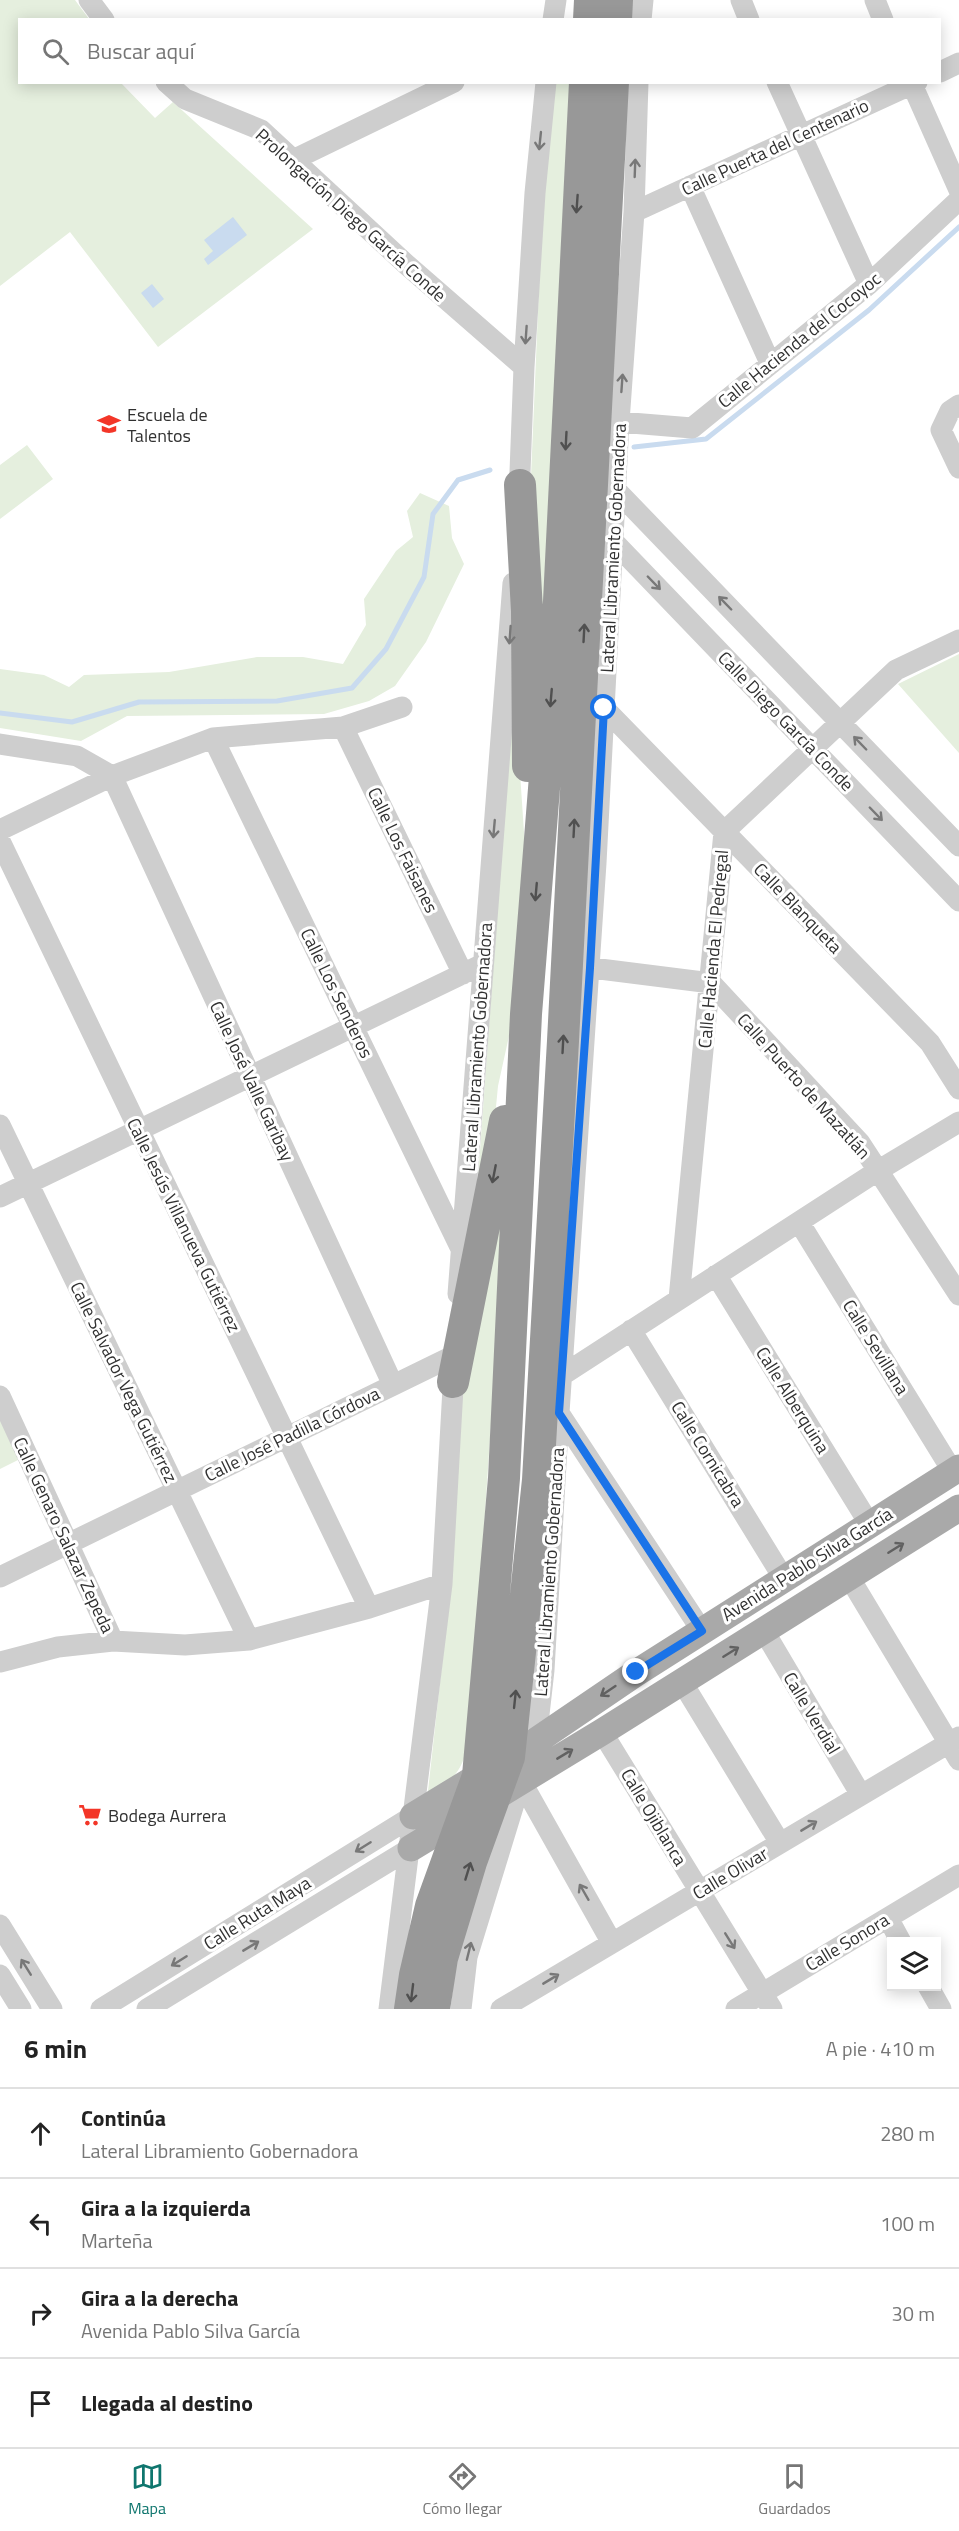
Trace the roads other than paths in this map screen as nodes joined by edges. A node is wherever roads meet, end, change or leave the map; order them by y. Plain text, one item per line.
1 (89, 0) edge
2 (556, 0) edge
3 (590, 0) edge
4 (617, 0) edge
5 (643, 0) edge
6 (741, 0) edge
7 (875, 0) edge
8 (102, 18) edge
9 (553, 18) edge
10 (589, 18) edge
11 (616, 18) edge
12 (641, 18) edge
13 (748, 18) edge
14 (882, 18) edge
15 (959, 63) edge
16 (941, 71) edge
17 (168, 84) edge
18 (450, 84) edge
19 (546, 84) edge
20 (585, 84) edge
21 (613, 84) edge
22 (638, 84) edge
23 (778, 84) edge
24 (911, 84) edge
25 (913, 84) edge
26 (801, 136) junction
27 (293, 160) junction
28 (690, 186) junction
29 (959, 190) edge
30 (959, 200) edge
31 (633, 212) junction
32 (869, 284) junction
33 (770, 363) junction
34 (524, 367) junction
35 (959, 405) edge
36 (619, 422) junction
37 (959, 468) edge
38 (520, 485) junction
39 (616, 490) junction
40 (613, 541) junction
41 (959, 640) edge
42 (402, 706) dead end
43 (604, 708) junction
44 (840, 722) junction
45 (343, 727) junction
46 (213, 738) junction
47 (0, 744) edge
48 (813, 748) junction
49 (112, 776) junction
50 (0, 830) edge
51 (724, 832) junction
52 (0, 842) edge
53 (959, 846) edge
54 (540, 854) junction
55 (959, 901) edge
56 (483, 964) junction
57 (578, 966) junction
58 (463, 974) junction
59 (711, 983) junction
60 (526, 1014) junction
61 (353, 1027) junction
62 (250, 1076) junction
63 (959, 1089) edge
64 (959, 1122) edge
65 (0, 1125) edge
66 (139, 1130) junction
67 (879, 1170) junction
68 (28, 1183) junction
69 (0, 1197) edge
70 (799, 1221) junction
71 (461, 1249) junction
72 (716, 1275) junction
73 (959, 1295) edge
74 (679, 1299) junction
75 (631, 1330) junction
76 (454, 1368) junction
77 (561, 1376) junction
78 (393, 1385) junction
79 (0, 1396) edge
80 (559, 1413) junction
81 (287, 1437) junction
82 (956, 1470) edge
83 (177, 1491) junction
84 (957, 1513) edge
85 (870, 1525) junction
86 (68, 1544) junction
87 (0, 1577) edge
88 (849, 1577) junction
89 (784, 1579) junction
90 (442, 1584) junction
91 (369, 1608) junction
92 (702, 1631) junction
93 (764, 1631) junction
94 (249, 1640) junction
95 (113, 1641) junction
96 (0, 1662) edge
97 (682, 1682) junction
98 (602, 1732) junction
99 (536, 1741) junction
100 (956, 1747) edge
101 (501, 1778) junction
102 (861, 1795) junction
103 (413, 1816) junction
104 (461, 1818) junction
105 (780, 1843) junction
106 (411, 1848) junction
107 (959, 1875) edge
108 (699, 1891) junction
109 (888, 1918) junction
110 (0, 1925) edge
111 (900, 1937) edge
112 (612, 1943) junction
113 (0, 1975) edge
114 (931, 1991) edge
115 (767, 2001) edge
116 (21, 2009) edge
117 (52, 2009) edge
118 (101, 2009) edge
119 (147, 2009) edge
120 (389, 2009) edge
121 (410, 2009) edge
122 (435, 2009) edge
123 (461, 2009) edge
124 (501, 2009) edge
125 (736, 2009) edge
126 (941, 2009) edge

1 - 8 street
2 - 9 street
3 - 10 highway
4 - 11 highway
5 - 12 street
6 - 13 street
7 - 14 street
15 - 16 street
17 - 27 street, Prolongación Diego García Conde
18 - 27 street
19 -> 34 street, Lateral Libramiento Gobernadora
20 -> 54 highway
57 -> 21 highway
31 -> 22 street, Lateral Libramiento Gobernadora
23 - 26 street
24 - 26 street, Calle Puerta del Centenario
25 - 29 street
26 - 28 street, Calle Puerta del Centenario
26 - 32 street
27 - 34 street, Prolongación Diego García Conde
28 - 31 street, Calle Puerta del Centenario
28 - 33 street
30 - 32 street, Calle Hacienda del Cocoyoc
36 -> 31 street, Lateral Libramiento Gobernadora
32 - 33 street, Calle Hacienda del Cocoyoc
33 - 36 street, Calle Hacienda del Cocoyoc
34 - 38 street, Lateral Libramiento Gobernadora
35 - 37 street
36 - 39 street, Lateral Libramiento Gobernadora
38 - 54 highway
38 -> 56 street, Lateral Libramiento Gobernadora
39 - 40 street, Lateral Libramiento Gobernadora
44 -> 39 street, Calle Diego García Conde
40 - 43 street, Lateral Libramiento Gobernadora
40 -> 48 street, Calle Diego García Conde
41 - 44 street, Calle Hacienda El Pedregal
42 - 45 street
43 - 51 street, Calle Blanqueta
43 - 57 street, Lateral Libramiento Gobernadora
44 - 48 street, Calle Hacienda El Pedregal
53 -> 44 street, Calle Diego García Conde
45 - 46 street
45 - 58 street, Calle Los Faisanes
46 - 49 street
46 - 61 street, Calle Los Senderos
47 - 49 street
48 - 51 street, Calle Hacienda El Pedregal
48 -> 55 street, Calle Diego García Conde
49 - 50 street
49 - 62 street, Calle José Valle Garibay
51 - 59 street, Calle Hacienda El Pedregal
51 - 63 street, Calle Blanqueta
52 - 66 street, Calle Jesús Villanueva Gutiérrez
54 -> 60 highway
56 - 58 street
56 - 71 street, Lateral Libramiento Gobernadora
57 - 59 street
57 - 77 street, Lateral Libramiento Gobernadora
101 -> 57 highway
58 - 61 street
59 - 67 street, Calle Puerto de Mazatlán
59 - 74 street, Calle Hacienda El Pedregal
60 -> 76 highway
60 - 101 highway
61 - 62 street
61 - 71 street, Calle Los Senderos
62 - 66 street
62 - 78 street, Calle José Valle Garibay
64 - 67 street
65 - 68 street, Calle Salvador Vega Gutiérrez
66 - 68 street
66 - 81 street, Calle Jesús Villanueva Gutiérrez
67 - 70 street
67 - 73 street, Calle Puerto de Mazatlán
68 - 69 street
68 - 83 street, Calle Salvador Vega Gutiérrez
70 - 72 street
70 - 82 street, Calle Sevillana
71 - 76 street, Lateral Libramiento Gobernadora
72 - 74 street
72 - 85 street, Calle Alberquina
74 - 75 street
75 - 77 street
75 - 89 street, Calle Cornicabra
76 - 78 street, Calle José Padilla Córdova
76 - 90 street, Lateral Libramiento Gobernadora
77 - 80 street, Lateral Libramiento Gobernadora
78 - 81 street, Calle José Padilla Córdova
79 - 86 street, Calle Genaro Salazar Zepeda
80 - 92 street
80 - 99 street, Lateral Libramiento Gobernadora
81 - 83 street, Calle José Padilla Córdova
81 - 91 street, Calle Jesús Villanueva Gutiérrez
82 - 85 main road, Avenida Pablo Silva García
83 - 86 street, Calle José Padilla Córdova
83 - 94 street, Calle Salvador Vega Gutiérrez
88 -> 84 main road, Avenida Pablo Silva García
85 - 89 main road, Avenida Pablo Silva García
86 - 87 street, Calle José Padilla Córdova
86 - 95 street, Calle Genaro Salazar Zepeda
88 - 93 main road, Avenida Pablo Silva García
88 - 100 street
89 - 92 main road, Avenida Pablo Silva García
90 - 91 street
90 - 103 street, Lateral Libramiento Gobernadora
91 - 94 street
92 -> 99 main road, Avenida Pablo Silva García
97 -> 93 main road, Avenida Pablo Silva García
93 - 102 street, Calle Verdial
94 - 95 street
95 - 96 street
97 - 98 main road, Avenida Pablo Silva García
97 - 105 street
101 -> 98 main road, Avenida Pablo Silva García
98 - 108 street, Calle Ojiblanca
99 - 101 main road, Avenida Pablo Silva García
100 - 102 street, Calle Olivar
101 - 103 main road, Avenida Pablo Silva García
101 - 104 highway
112 -> 101 street
122 -> 101 highway
123 -> 101 street
105 -> 102 street, Calle Olivar
103 - 106 street, Lateral Libramiento Gobernadora
103 -> 118 street, Calle Ruta Maya
104 - 106 main road
104 -> 121 highway
105 - 108 street, Calle Olivar
119 -> 106 street, Calle Ruta Maya
106 - 120 street, Lateral Libramiento Gobernadora
107 - 109 street, Calle Sonora
108 - 112 street, Calle Olivar
108 -> 115 street, Calle Ojiblanca
109 - 111 street
109 - 115 street, Calle Sonora
117 -> 110 street
124 -> 112 street, Calle Olivar
113 - 116 street
114 - 126 street
115 - 125 street, Calle Sonora

